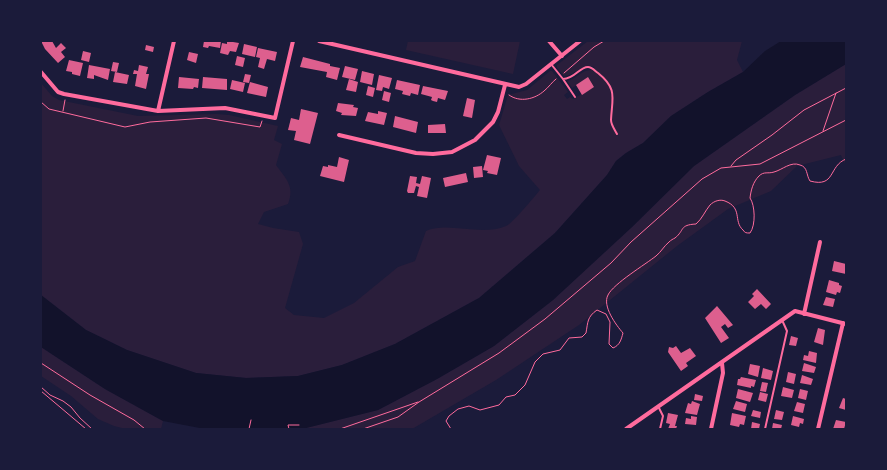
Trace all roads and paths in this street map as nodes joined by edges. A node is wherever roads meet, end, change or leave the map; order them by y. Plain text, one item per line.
1 (174, 41) edge
2 (293, 41) edge
3 (319, 41) edge
4 (548, 41) edge
5 (580, 41) edge
6 (604, 41) edge
7 (562, 56) junction
8 (551, 64) junction
9 (41, 72) edge
10 (560, 76) junction
11 (563, 79) junction
12 (505, 85) junction
13 (846, 88) edge
14 (836, 92) junction
15 (66, 94) junction
16 (575, 97) dead end
17 (41, 102) edge
18 (158, 111) junction
19 (62, 112) junction
20 (263, 115) junction
21 (846, 120) edge
22 (822, 132) junction
23 (617, 134) dead end
24 (339, 135) dead end
25 (846, 159) edge
26 (731, 166) junction
27 (820, 242) dead end
28 (804, 314) junction
29 (782, 320) junction
30 (845, 323) edge
31 (41, 363) edge
32 (722, 363) junction
33 (41, 387) edge
34 (41, 391) edge
35 (419, 402) junction
36 (658, 406) junction
37 (251, 420) dead end
38 (299, 425) dead end
39 (86, 429) edge
40 (92, 429) edge
41 (145, 429) edge
42 (249, 429) edge
43 (288, 429) edge
44 (340, 429) edge
45 (363, 429) edge
46 (451, 429) edge
47 (626, 429) edge
48 (660, 429) edge
49 (711, 429) edge
50 (765, 429) edge
51 (818, 429) edge

1 - 18 street
2 - 20 street
3 - 12 street
4 - 7 street
5 - 7 street
6 - 10 path
7 - 8 street
8 - 10 lane
8 - 12 street
9 - 15 street
10 - 11 lane
10 - 12 path
11 - 16 lane
11 - 23 lane
12 - 24 street
13 - 14 path
14 - 22 path
14 - 26 path
15 - 18 street
15 - 19 path
17 - 19 path
18 - 20 street
19 - 20 path
21 - 22 path
22 - 26 path
25 - 46 path
26 - 35 path
27 - 28 street
28 - 29 street
28 - 30 street
29 - 32 street
29 - 50 lane
30 - 51 street
31 - 41 path
32 - 36 street
32 - 49 street
33 - 40 path
34 - 39 path
35 - 44 path
35 - 45 path
36 - 47 street
36 - 48 lane
37 - 42 path
38 - 43 path

